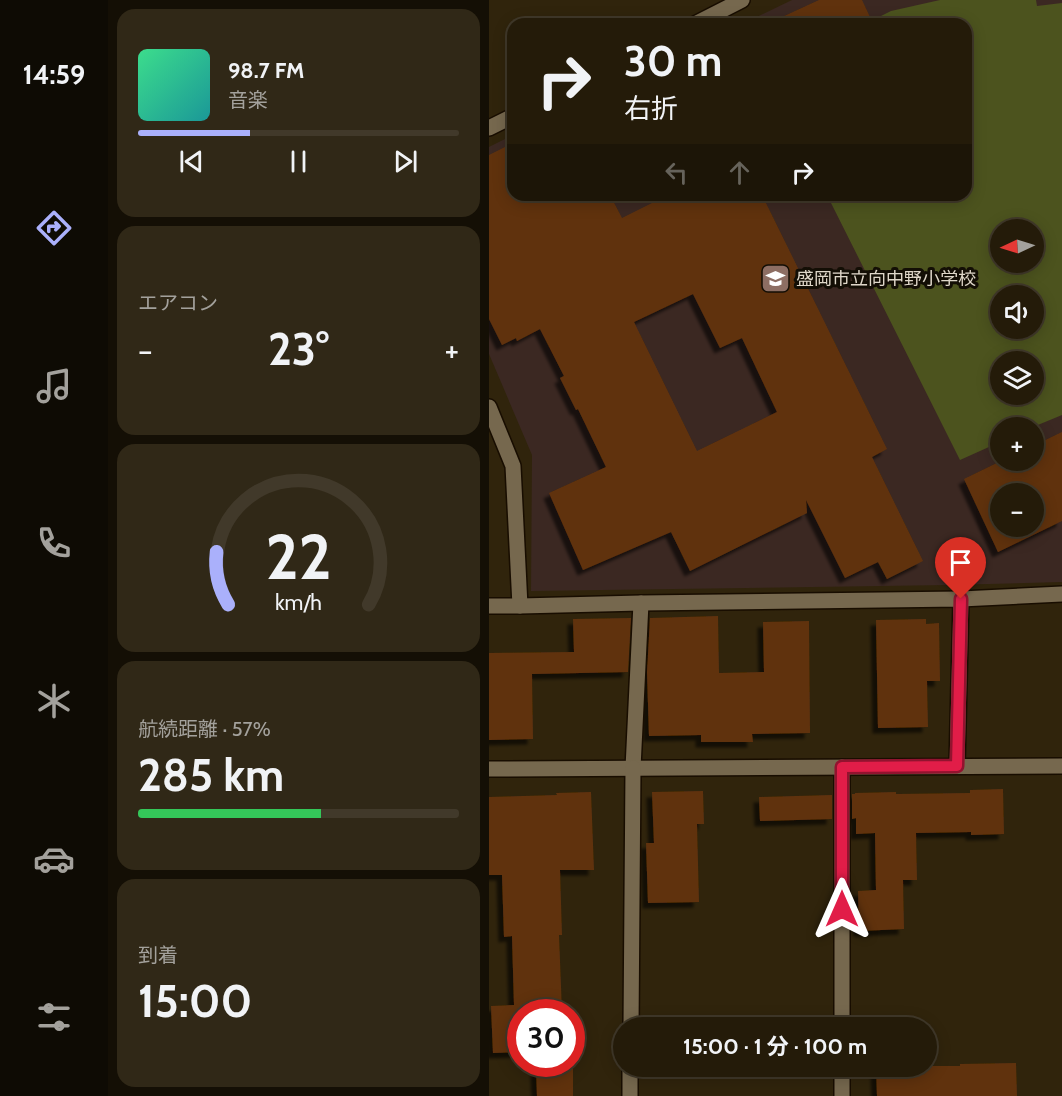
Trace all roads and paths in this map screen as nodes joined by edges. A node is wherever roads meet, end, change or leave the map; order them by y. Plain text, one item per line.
1 (742, 0) edge
2 (707, 18) edge
3 (507, 119) edge
4 (489, 128) edge
5 (489, 407) edge
6 (1062, 594) edge
7 (961, 599) junction
8 (641, 603) junction
9 (489, 606) edge
10 (520, 606) junction
11 (957, 766) junction
12 (1062, 766) edge
13 (842, 767) junction
14 (633, 768) junction
15 (489, 769) edge
16 (631, 1017) edge
17 (842, 1017) edge
18 (630, 1077) edge
19 (842, 1077) edge
20 (630, 1096) edge
21 (842, 1096) edge

1 - 2 street
3 - 4 street
5 - 10 street
6 - 7 street
7 - 8 street
7 - 11 street
8 - 10 street
8 - 14 street
9 - 10 street
11 - 12 street
11 - 13 street
13 - 14 street
13 - 17 street
14 - 15 street
14 - 16 street
18 - 20 street
19 - 21 street

